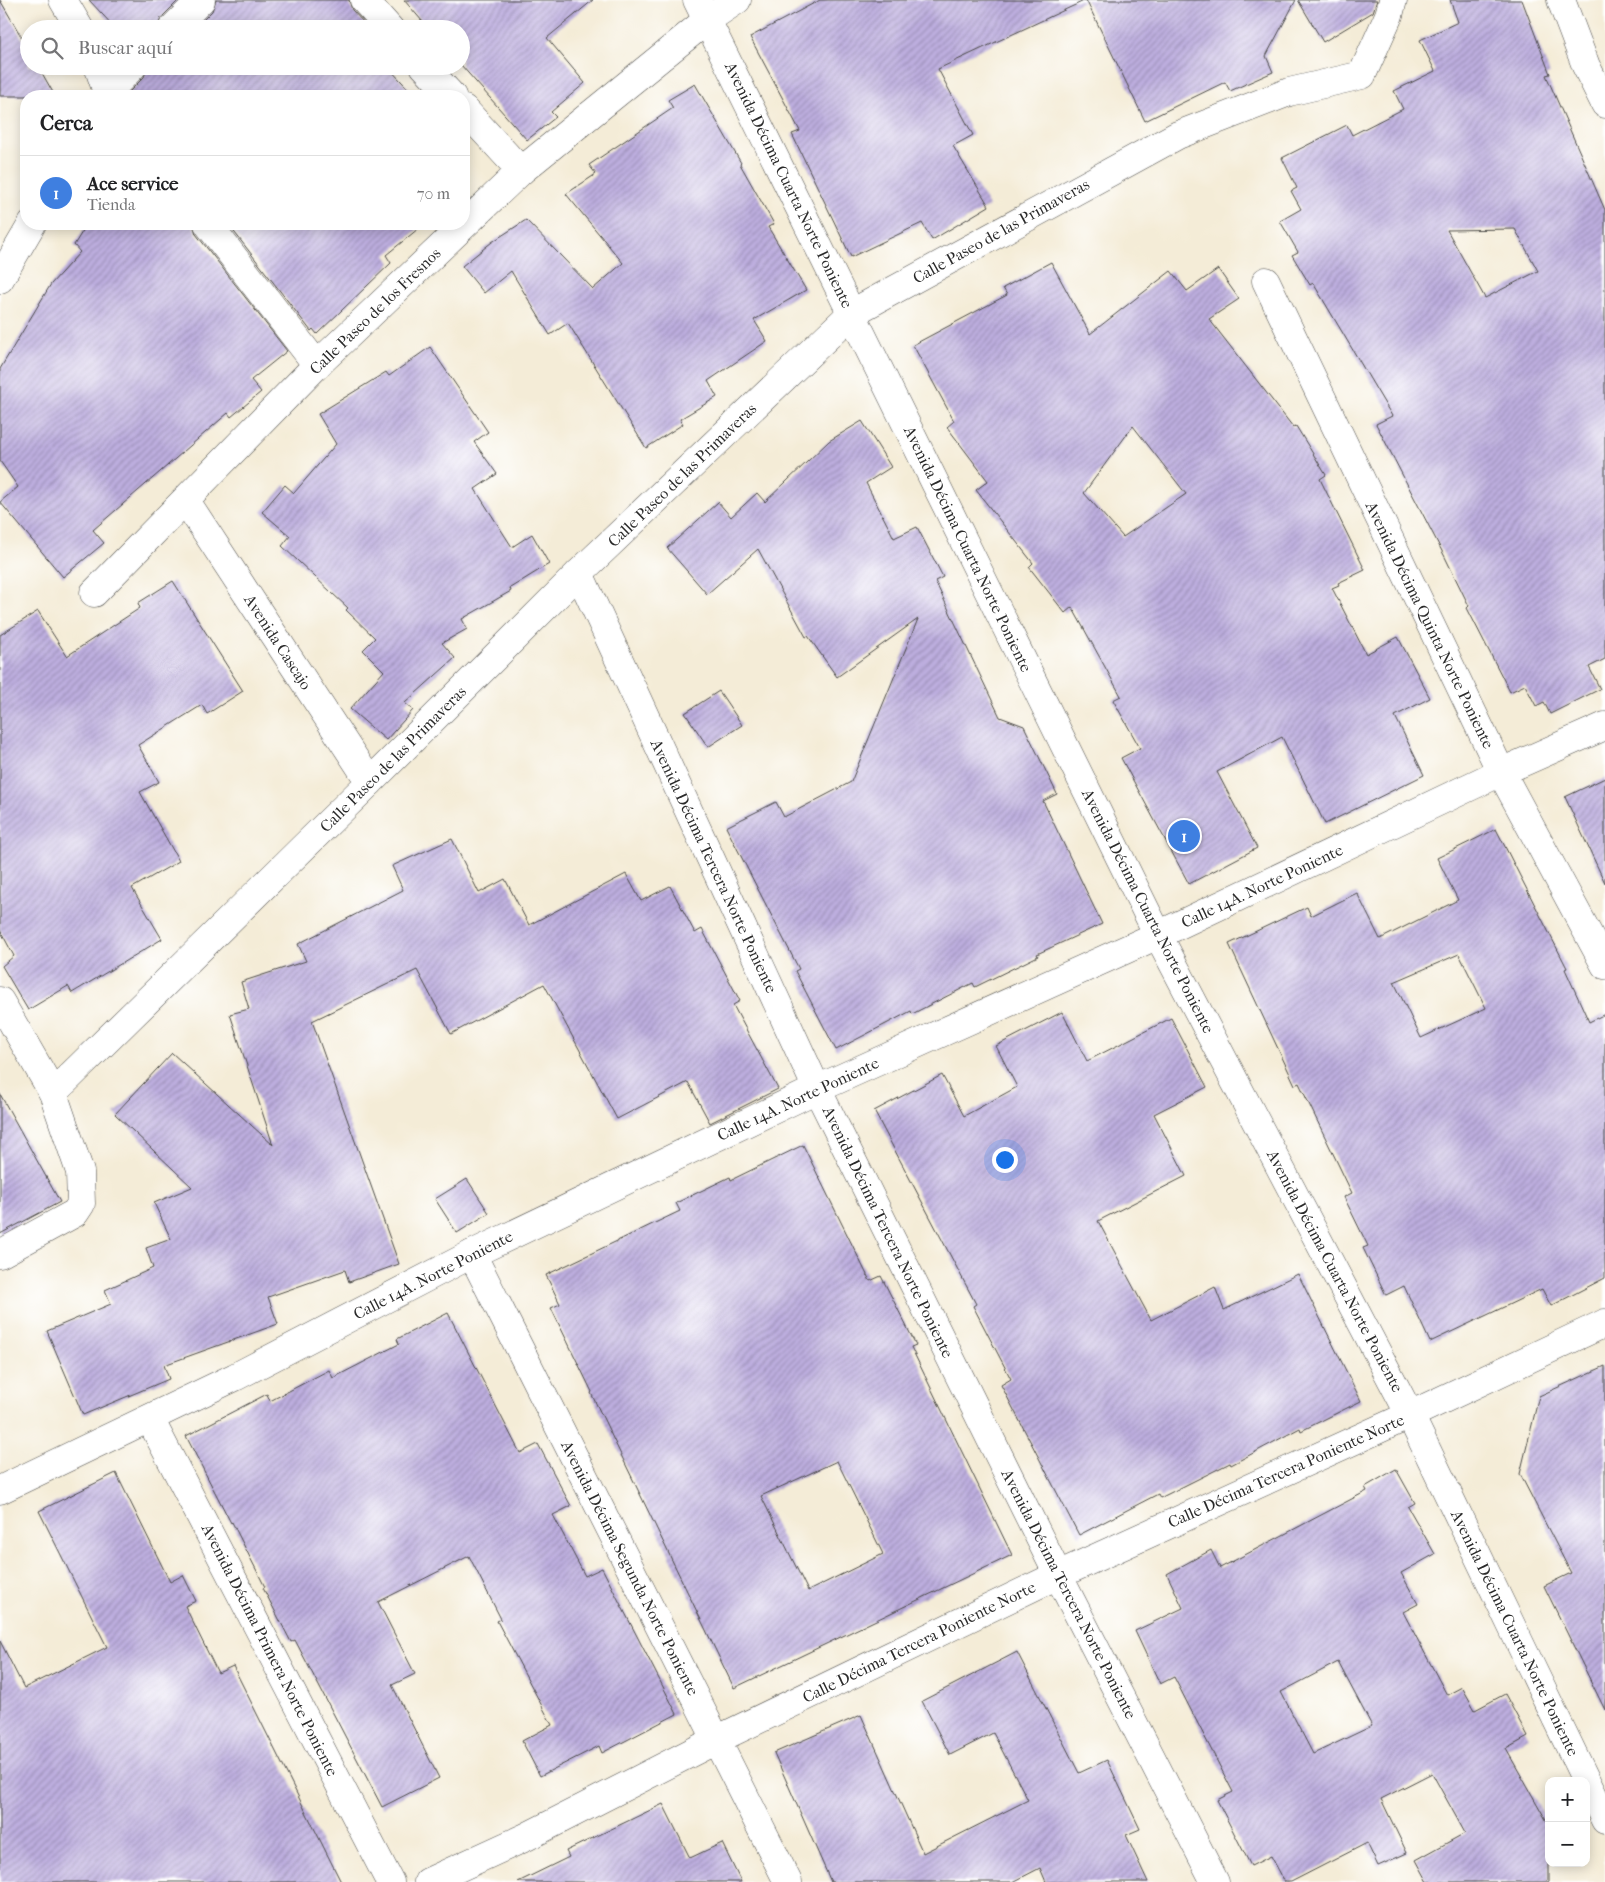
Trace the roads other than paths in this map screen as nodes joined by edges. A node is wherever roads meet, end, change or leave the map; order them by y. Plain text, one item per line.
1 (63, 0) edge
2 (201, 0) edge
3 (364, 0) edge
4 (737, 0) edge
5 (1393, 0) edge
6 (1561, 0) edge
7 (702, 10) edge
8 (75, 20) edge
9 (181, 20) edge
10 (382, 20) edge
11 (101, 75) edge
12 (125, 75) edge
13 (432, 75) edge
14 (105, 90) edge
15 (111, 90) edge
16 (446, 90) edge
17 (1605, 104) edge
18 (470, 116) edge
19 (521, 172) junction
20 (470, 220) edge
21 (29, 230) edge
22 (213, 230) edge
23 (460, 230) edge
24 (0, 279) edge
25 (1266, 281) dead end
26 (852, 312) junction
27 (317, 365) junction
28 (186, 501) junction
29 (579, 572) junction
30 (94, 593) dead end
31 (1605, 726) edge
32 (1501, 772) junction
33 (370, 782) junction
34 (1158, 935) junction
35 (1605, 965) edge
36 (0, 1002) edge
37 (817, 1090) junction
38 (53, 1093) junction
39 (0, 1254) edge
40 (472, 1254) junction
41 (1605, 1323) edge
42 (1410, 1415) junction
43 (150, 1419) junction
44 (0, 1490) edge
45 (1058, 1575) junction
46 (716, 1740) junction
47 (1605, 1820) edge
48 (390, 1882) edge
49 (428, 1882) edge
50 (788, 1882) edge
51 (1216, 1882) edge

1 - 8 street
2 - 9 street
3 - 10 street
4 - 7 street, Calle Paseo de los Fresnos
5 - 26 street, Calle Paseo de las Primaveras
6 - 17 street
7 - 19 street, Calle Paseo de los Fresnos
7 - 26 street, Avenida Décima Cuarta Norte Poniente
11 - 14 street
12 - 15 street
13 - 16 street
18 - 19 street
19 - 20 street, Calle Paseo de los Fresnos
21 - 24 street
22 - 27 street
23 - 27 street, Calle Paseo de los Fresnos
25 - 32 street, Avenida Décima Quinta Norte Poniente
26 - 29 street, Calle Paseo de las Primaveras
26 - 34 street, Avenida Décima Cuarta Norte Poniente
27 - 28 street, Calle Paseo de los Fresnos
28 - 30 street, Calle Paseo de los Fresnos
28 - 33 street, Avenida Cascajo
29 - 33 street, Calle Paseo de las Primaveras
29 - 37 street, Avenida Décima Tercera Norte Poniente
31 - 32 street, Calle 14A. Norte Poniente
32 - 34 street, Calle 14A. Norte Poniente
32 - 35 street, Avenida Décima Quinta Norte Poniente
33 - 38 street, Calle Paseo de las Primaveras
34 - 37 street, Calle 14A. Norte Poniente
34 - 42 street, Avenida Décima Cuarta Norte Poniente
36 - 38 street
37 - 40 street, Calle 14A. Norte Poniente
37 - 45 street, Avenida Décima Tercera Norte Poniente
38 - 39 street
40 - 43 street, Calle 14A. Norte Poniente
40 - 46 street, Avenida Décima Segunda Norte Poniente
41 - 42 street, Calle Décima Tercera Poniente Norte
42 - 45 street, Calle Décima Tercera Poniente Norte
42 - 47 street, Avenida Décima Cuarta Norte Poniente
43 - 44 street, Calle 14A. Norte Poniente
43 - 48 street, Avenida Décima Primera Norte Poniente
45 - 46 street, Calle Décima Tercera Poniente Norte
45 - 51 street, Avenida Décima Tercera Norte Poniente
46 - 49 street, Calle Décima Tercera Poniente Norte
46 - 50 street, Avenida Décima Segunda Norte Poniente

